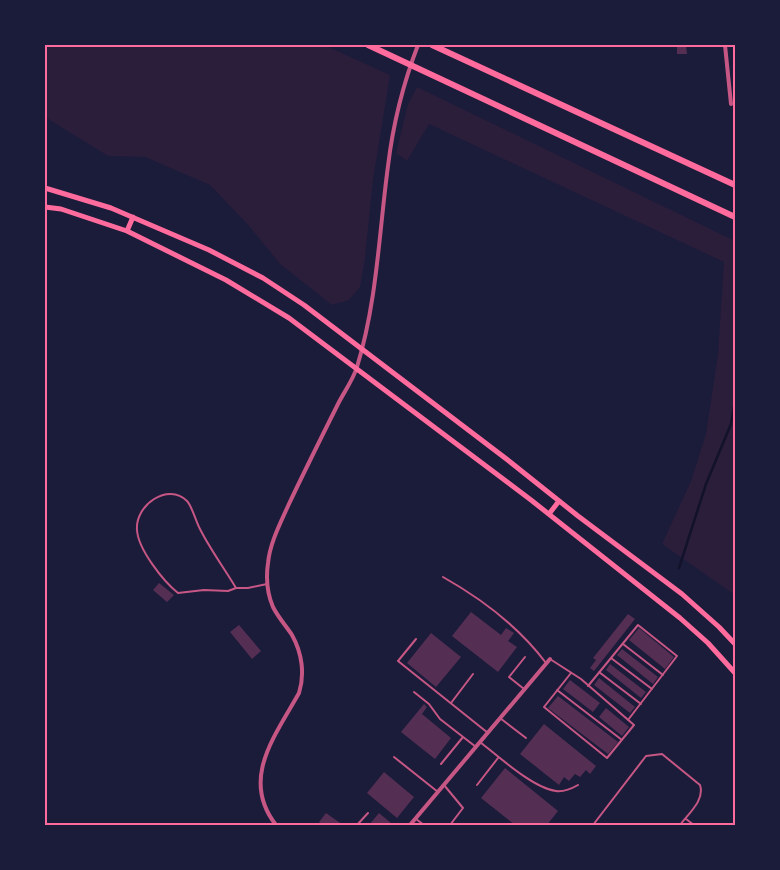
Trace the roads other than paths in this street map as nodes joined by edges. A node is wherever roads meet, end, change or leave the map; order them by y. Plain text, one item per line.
1 (368, 45) edge
2 (418, 45) edge
3 (432, 45) edge
4 (725, 45) edge
5 (731, 104) dead end
6 (735, 185) edge
7 (45, 188) edge
8 (45, 207) edge
9 (133, 216) junction
10 (735, 217) edge
11 (127, 231) junction
12 (361, 347) junction
13 (356, 368) junction
14 (559, 501) junction
15 (549, 514) junction
16 (443, 576) dead end
17 (267, 584) junction
18 (236, 588) junction
19 (416, 639) dead end
20 (623, 644) junction
21 (735, 644) edge
22 (525, 657) dead end
23 (611, 658) junction
24 (550, 659) joint
25 (546, 663) junction
26 (600, 672) junction
27 (571, 673) junction
28 (735, 673) edge
29 (473, 674) dead end
30 (663, 674) junction
31 (588, 686) junction
32 (524, 689) junction
33 (652, 689) junction
34 (557, 690) junction
35 (414, 692) dead end
36 (450, 703) junction
37 (641, 704) junction
38 (500, 718) junction
39 (628, 720) junction
40 (488, 733) junction
41 (463, 737) junction
42 (526, 738) dead end
43 (622, 740) junction
44 (480, 742) junction
45 (476, 747) junction
46 (394, 757) dead end
47 (499, 757) junction
48 (441, 764) dead end
49 (444, 785) junction
50 (477, 785) dead end
51 (578, 785) dead end
52 (438, 792) junction
53 (368, 813) dead end
54 (685, 818) junction
55 (416, 819) junction
56 (276, 825) edge
57 (357, 825) edge
58 (410, 825) edge
59 (424, 825) edge
60 (450, 825) edge
61 (592, 825) edge
62 (680, 825) edge
63 (694, 825) edge

1 - 10 highway
2 - 12 street
3 - 6 highway
4 - 5 street
7 - 9 main road
8 - 11 main road
9 - 11 main road
9 - 12 main road
11 - 13 main road
12 - 13 street
12 - 14 main road
13 - 15 main road
13 - 17 street
14 - 15 main road
14 - 21 main road
15 - 28 main road
16 - 25 lane
17 - 18 lane
17 - 56 street
18 - 18 lane
19 - 36 lane
20 - 23 lane
20 - 30 lane
20 - 30 lane
22 - 32 lane
23 - 26 lane
23 - 33 lane
24 - 25 street
24 - 27 lane
25 - 32 street
26 - 31 lane
26 - 37 lane
27 - 31 lane
27 - 34 lane
29 - 36 lane
30 - 33 lane
31 - 39 lane
32 - 38 street
33 - 37 lane
34 - 43 lane
34 - 43 lane
35 - 41 lane
36 - 40 lane
37 - 39 lane
38 - 40 street
38 - 42 lane
39 - 43 lane
40 - 44 street
41 - 45 lane
41 - 48 lane
44 - 45 street
44 - 47 lane
45 - 49 street
46 - 52 lane
47 - 50 lane
47 - 51 lane
49 - 52 street
49 - 60 lane
52 - 55 street
53 - 57 lane
54 - 61 lane
54 - 62 lane
54 - 63 lane
55 - 58 street
55 - 59 lane

